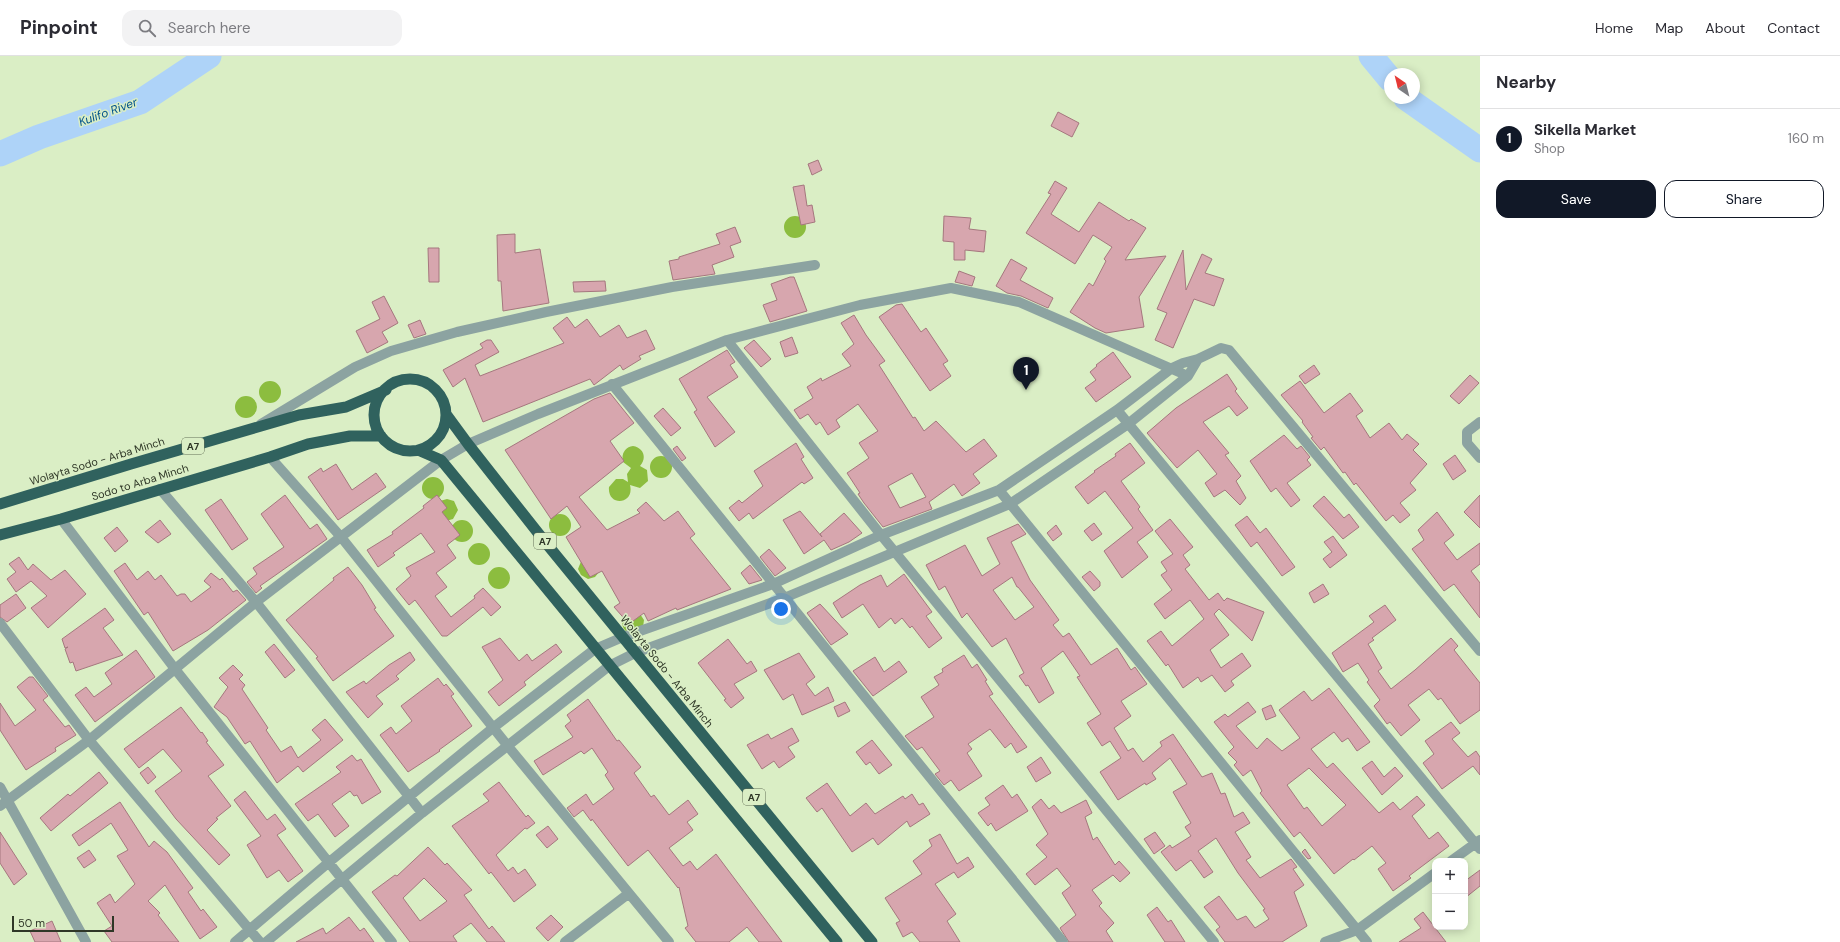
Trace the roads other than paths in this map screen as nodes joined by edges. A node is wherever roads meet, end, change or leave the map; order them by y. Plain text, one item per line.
1 (815, 265) dead end
2 (728, 340) junction
3 (1198, 359) junction
4 (1172, 368) junction
5 (1188, 376) junction
6 (612, 384) junction
7 (386, 390) junction
8 (1117, 410) junction
9 (446, 414) junction
10 (1480, 422) edge
11 (1128, 424) junction
12 (254, 428) junction
13 (381, 436) junction
14 (468, 444) junction
15 (418, 450) junction
16 (270, 457) junction
17 (1480, 458) edge
18 (441, 460) junction
19 (160, 489) junction
20 (999, 490) junction
21 (0, 504) edge
22 (1010, 504) junction
23 (61, 519) junction
24 (0, 535) edge
25 (341, 536) junction
26 (881, 536) junction
27 (896, 552) junction
28 (773, 584) junction
29 (784, 598) junction
30 (256, 602) junction
31 (0, 623) edge
32 (623, 638) junction
33 (595, 649) junction
34 (1480, 651) edge
35 (635, 653) junction
36 (609, 666) junction
37 (175, 669) junction
38 (494, 726) junction
39 (89, 740) junction
40 (507, 745) junction
41 (0, 787) edge
42 (410, 796) junction
43 (4, 804) edge
44 (422, 813) junction
45 (1479, 844) edge
46 (1456, 858) edge
47 (328, 863) junction
48 (1432, 875) edge
49 (341, 879) junction
50 (628, 894) junction
51 (250, 930) junction
52 (1357, 930) junction
53 (86, 942) edge
54 (235, 942) edge
55 (260, 942) edge
56 (266, 942) edge
57 (392, 942) edge
58 (565, 942) edge
59 (669, 942) edge
60 (837, 942) edge
61 (872, 942) edge
62 (1063, 942) edge
63 (1214, 942) edge
64 (1325, 942) edge
65 (1367, 942) edge

1 - 12 street
2 - 4 street
2 - 6 street
2 - 26 street
3 - 4 street
3 - 5 street
3 - 34 street
4 - 5 street
4 - 8 street
5 - 11 street
6 - 14 street
6 - 28 street
7 - 9 highway, Wolayta Sodo - Arba Minch / A7
7 - 12 highway, Wolayta Sodo - Arba Minch / A7
7 - 13 highway, Wolayta Sodo - Arba Minch / A7
8 - 11 street
8 - 20 street
9 - 14 highway, Wolayta Sodo - Arba Minch / A7
9 - 15 highway
10 - 17 street
11 - 22 street
11 - 45 street
12 - 21 highway, Wolayta Sodo - Arba Minch / A7
13 - 15 highway, A7
13 - 16 highway, Sodo to Arba Minch
14 - 18 street
14 - 32 highway, Wolayta Sodo - Arba Minch / A7
15 - 18 highway, A7
16 - 19 highway, Sodo to Arba Minch
16 - 25 street
18 - 25 street
18 - 33 highway, A7
19 - 23 highway, Sodo to Arba Minch
19 - 30 street
20 - 22 street
20 - 26 street
22 - 27 street
22 - 52 street
23 - 24 highway, Sodo to Arba Minch
23 - 37 street
25 - 30 street
25 - 38 street
26 - 27 street
26 - 28 street
27 - 29 street
27 - 63 street
28 - 29 street
28 - 32 street
29 - 35 street
29 - 62 street
30 - 37 street
30 - 42 street
31 - 39 street
32 - 33 street
32 - 35 highway, Wolayta Sodo - Arba Minch / A7
33 - 36 highway, A7
33 - 38 street
35 - 36 street
35 - 61 highway, Wolayta Sodo - Arba Minch / A7
36 - 40 street
36 - 60 highway, A7
37 - 39 street
37 - 47 street
38 - 40 street
38 - 42 street
39 - 43 street
39 - 51 street
40 - 44 street
40 - 50 street
41 - 43 street
42 - 44 street
42 - 47 street
43 - 53 street
44 - 49 street
45 - 46 street
47 - 49 street
47 - 51 street
48 - 52 street
49 - 56 street
49 - 57 street
50 - 58 street
50 - 59 street
51 - 54 street
51 - 55 street
52 - 64 street
52 - 65 street

